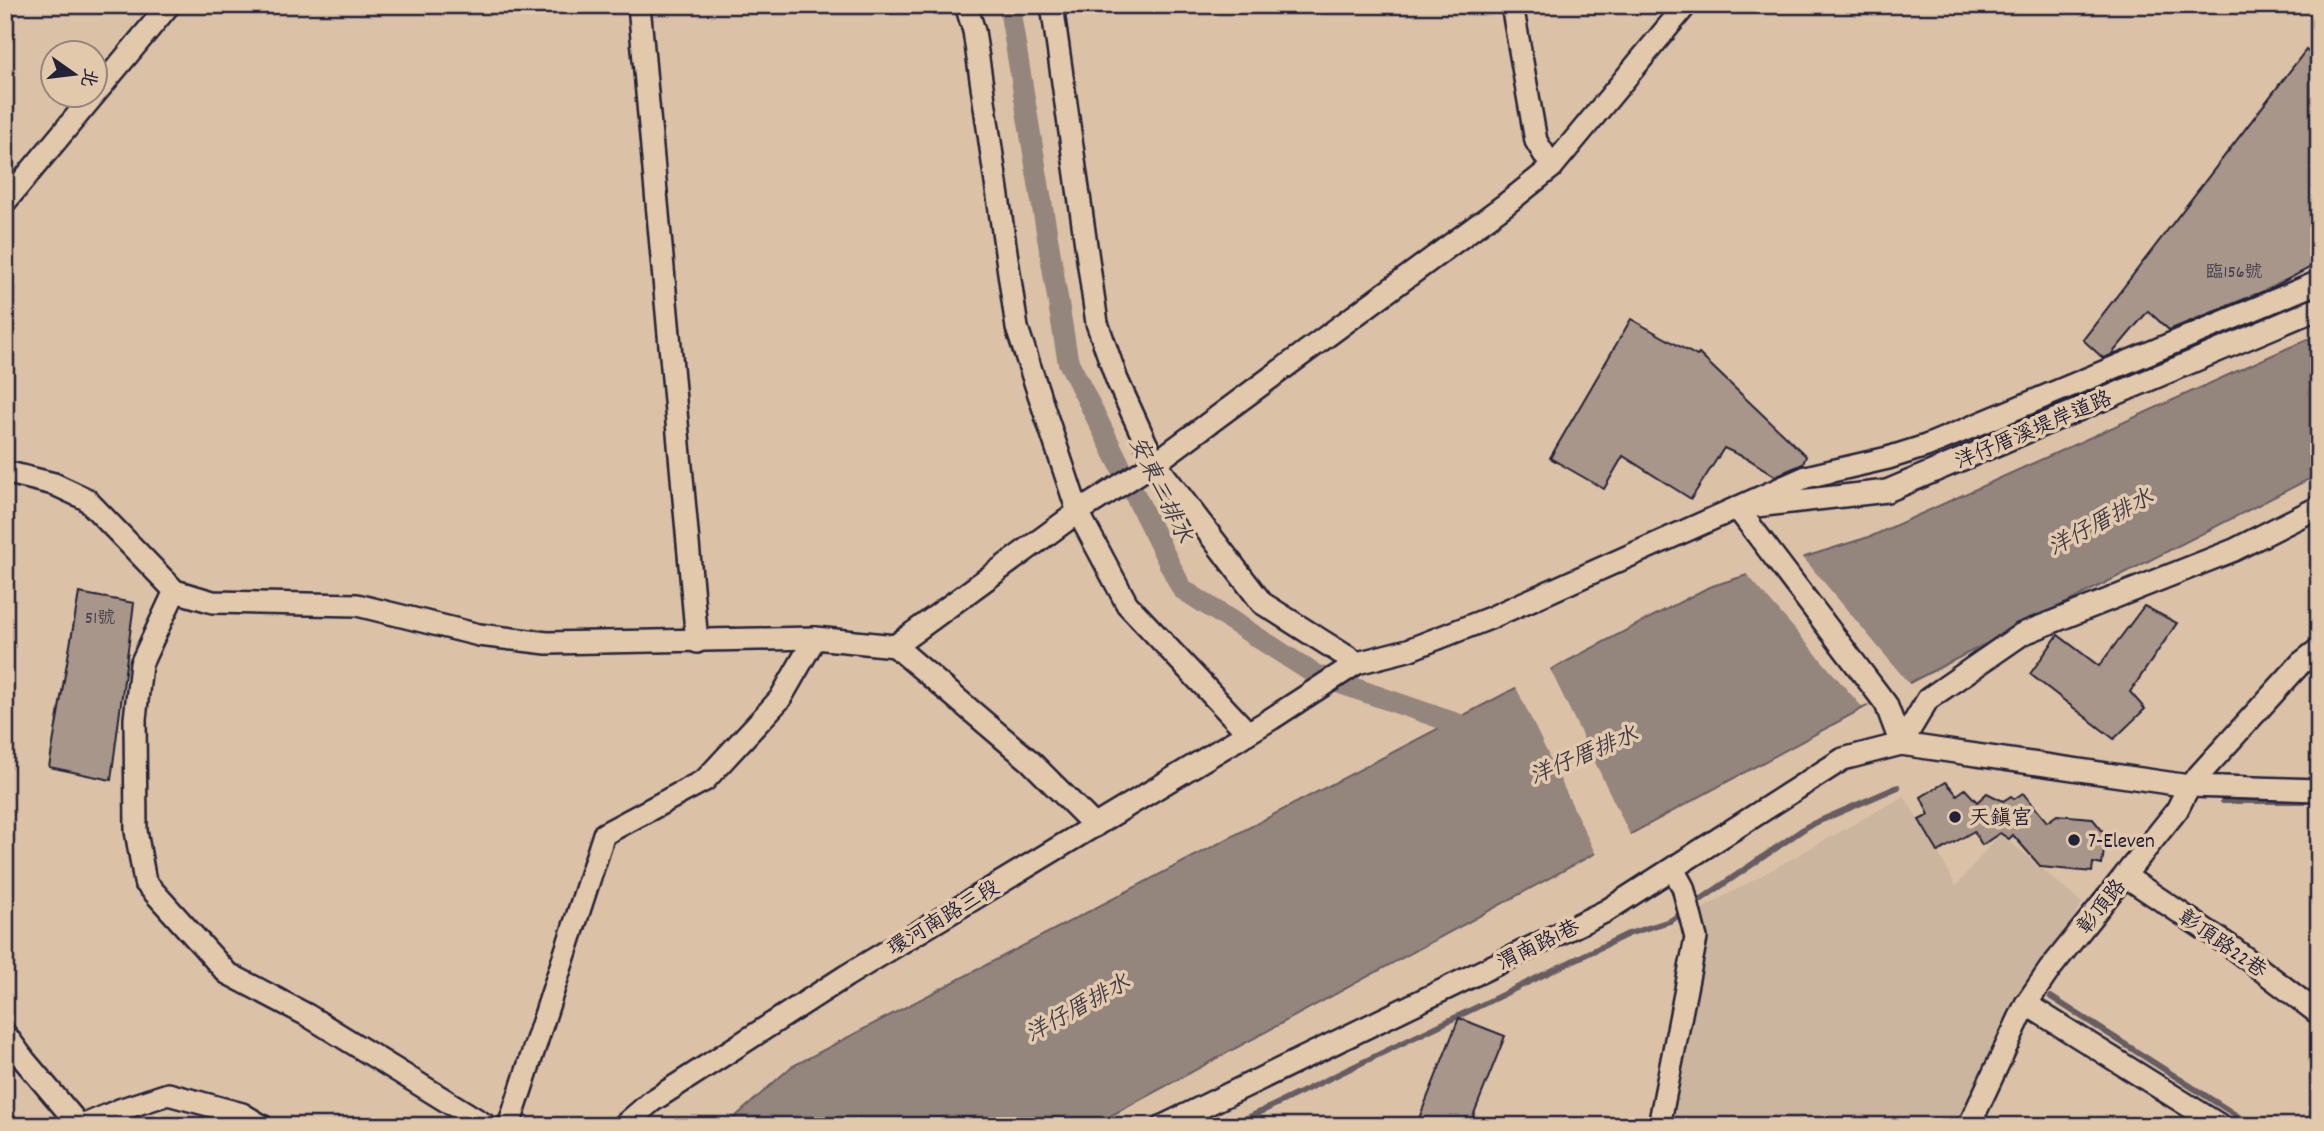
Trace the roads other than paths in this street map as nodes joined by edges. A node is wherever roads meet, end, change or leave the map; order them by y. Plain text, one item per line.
1 (169, 5) edge
2 (639, 5) edge
3 (966, 5) edge
4 (1052, 5) edge
5 (1512, 5) edge
6 (1686, 5) edge
7 (1552, 167) junction
8 (5, 202) edge
9 (2319, 282) edge
10 (2319, 308) edge
11 (1148, 468) junction
12 (5, 472) edge
13 (1086, 507) junction
14 (2319, 507) edge
15 (1737, 508) junction
16 (176, 591) junction
17 (815, 638) junction
18 (698, 642) junction
19 (895, 646) junction
20 (2319, 649) edge
21 (1357, 663) junction
22 (2310, 668) edge
23 (1247, 732) junction
24 (1901, 744) junction
25 (2189, 786) junction
26 (2319, 790) edge
27 (1095, 825) junction
28 (1673, 869) junction
29 (2125, 876) junction
30 (2026, 1004) junction
31 (2319, 1014) edge
32 (5, 1034) edge
33 (81, 1126) edge
34 (262, 1126) edge
35 (487, 1126) edge
36 (509, 1126) edge
37 (623, 1126) edge
38 (1163, 1126) edge
39 (1658, 1126) edge
40 (1969, 1126) edge
41 (2221, 1126) edge

1 - 8 street
2 - 18 street
3 - 13 street
4 - 11 street
5 - 7 street
6 - 7 street
7 - 11 street
9 - 15 street, 環河南路三段
10 - 15 street, 洋仔厝溪堤岸道路
11 - 13 street
11 - 21 street
12 - 16 street
13 - 19 street
13 - 23 street
14 - 24 street
15 - 21 street, 環河南路三段
15 - 24 street
16 - 18 street
16 - 35 street
17 - 18 street
17 - 19 street
17 - 36 street
19 - 27 street
20 - 22 street
21 - 23 street, 環河南路三段
22 - 25 street
23 - 27 street, 環河南路三段
24 - 25 street
24 - 28 street, 渭南路1巷
25 - 26 street
25 - 29 street, 彰頂路
27 - 37 street, 環河南路三段
28 - 38 street, 渭南路1巷
28 - 39 street
29 - 30 street, 彰頂路
29 - 31 street, 彰頂路22巷
30 - 40 street, 彰頂路
30 - 41 street
32 - 33 street
33 - 34 street

